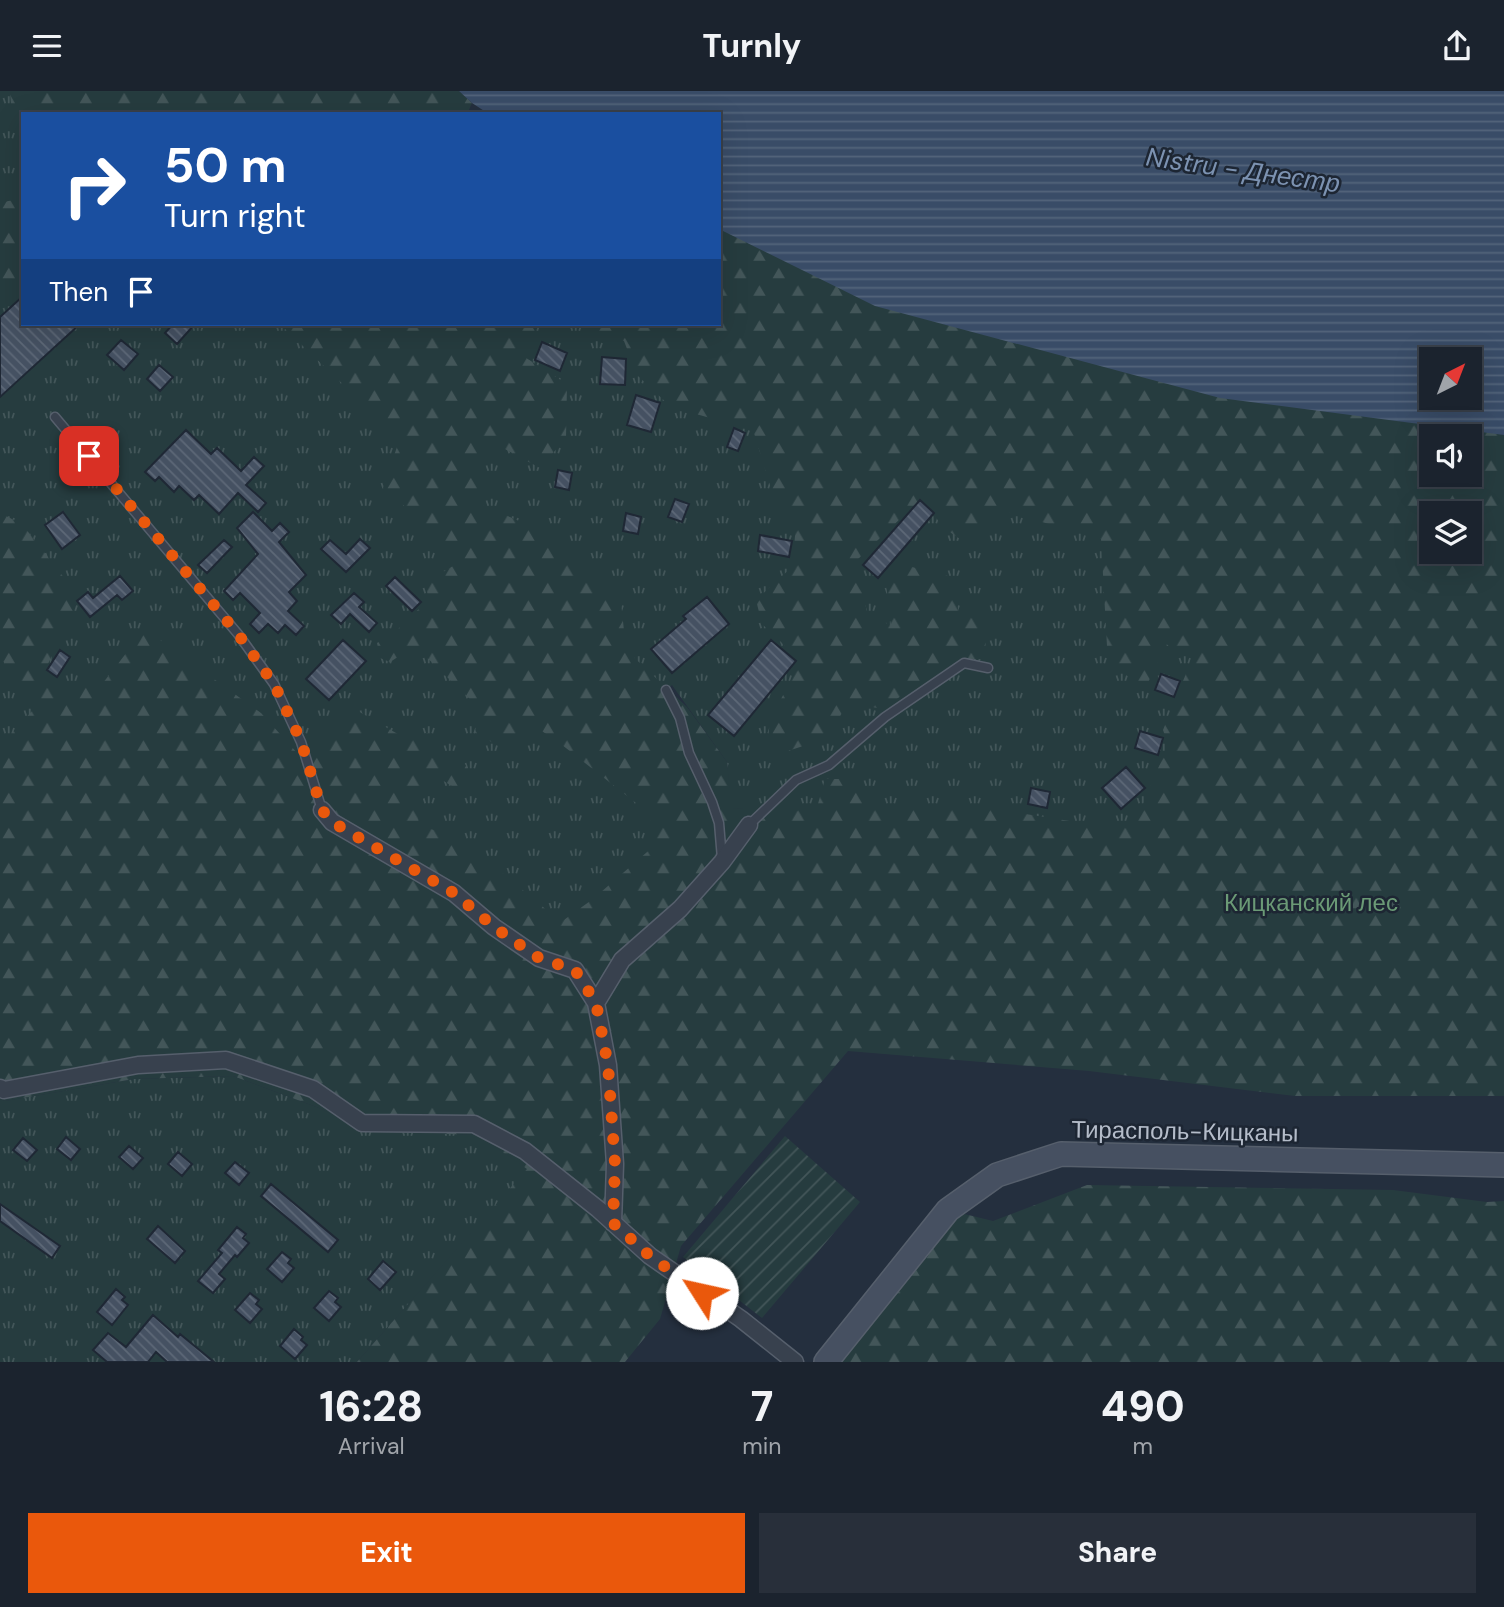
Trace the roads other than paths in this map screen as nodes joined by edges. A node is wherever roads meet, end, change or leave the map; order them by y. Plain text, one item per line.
1 (55, 417) dead end
2 (988, 668) dead end
3 (666, 690) dead end
4 (322, 810) joint
5 (749, 825) joint
6 (722, 862) junction
7 (596, 1003) junction
8 (0, 1088) edge
9 (1504, 1165) edge
10 (613, 1223) junction
11 (795, 1362) edge
12 (826, 1362) edge

1 - 4 lane
2 - 5 lane
3 - 6 lane
4 - 7 street
5 - 6 street
6 - 7 street
7 - 10 street
8 - 10 street
9 - 12 street, Тирасполь-Кицканы
10 - 11 street

